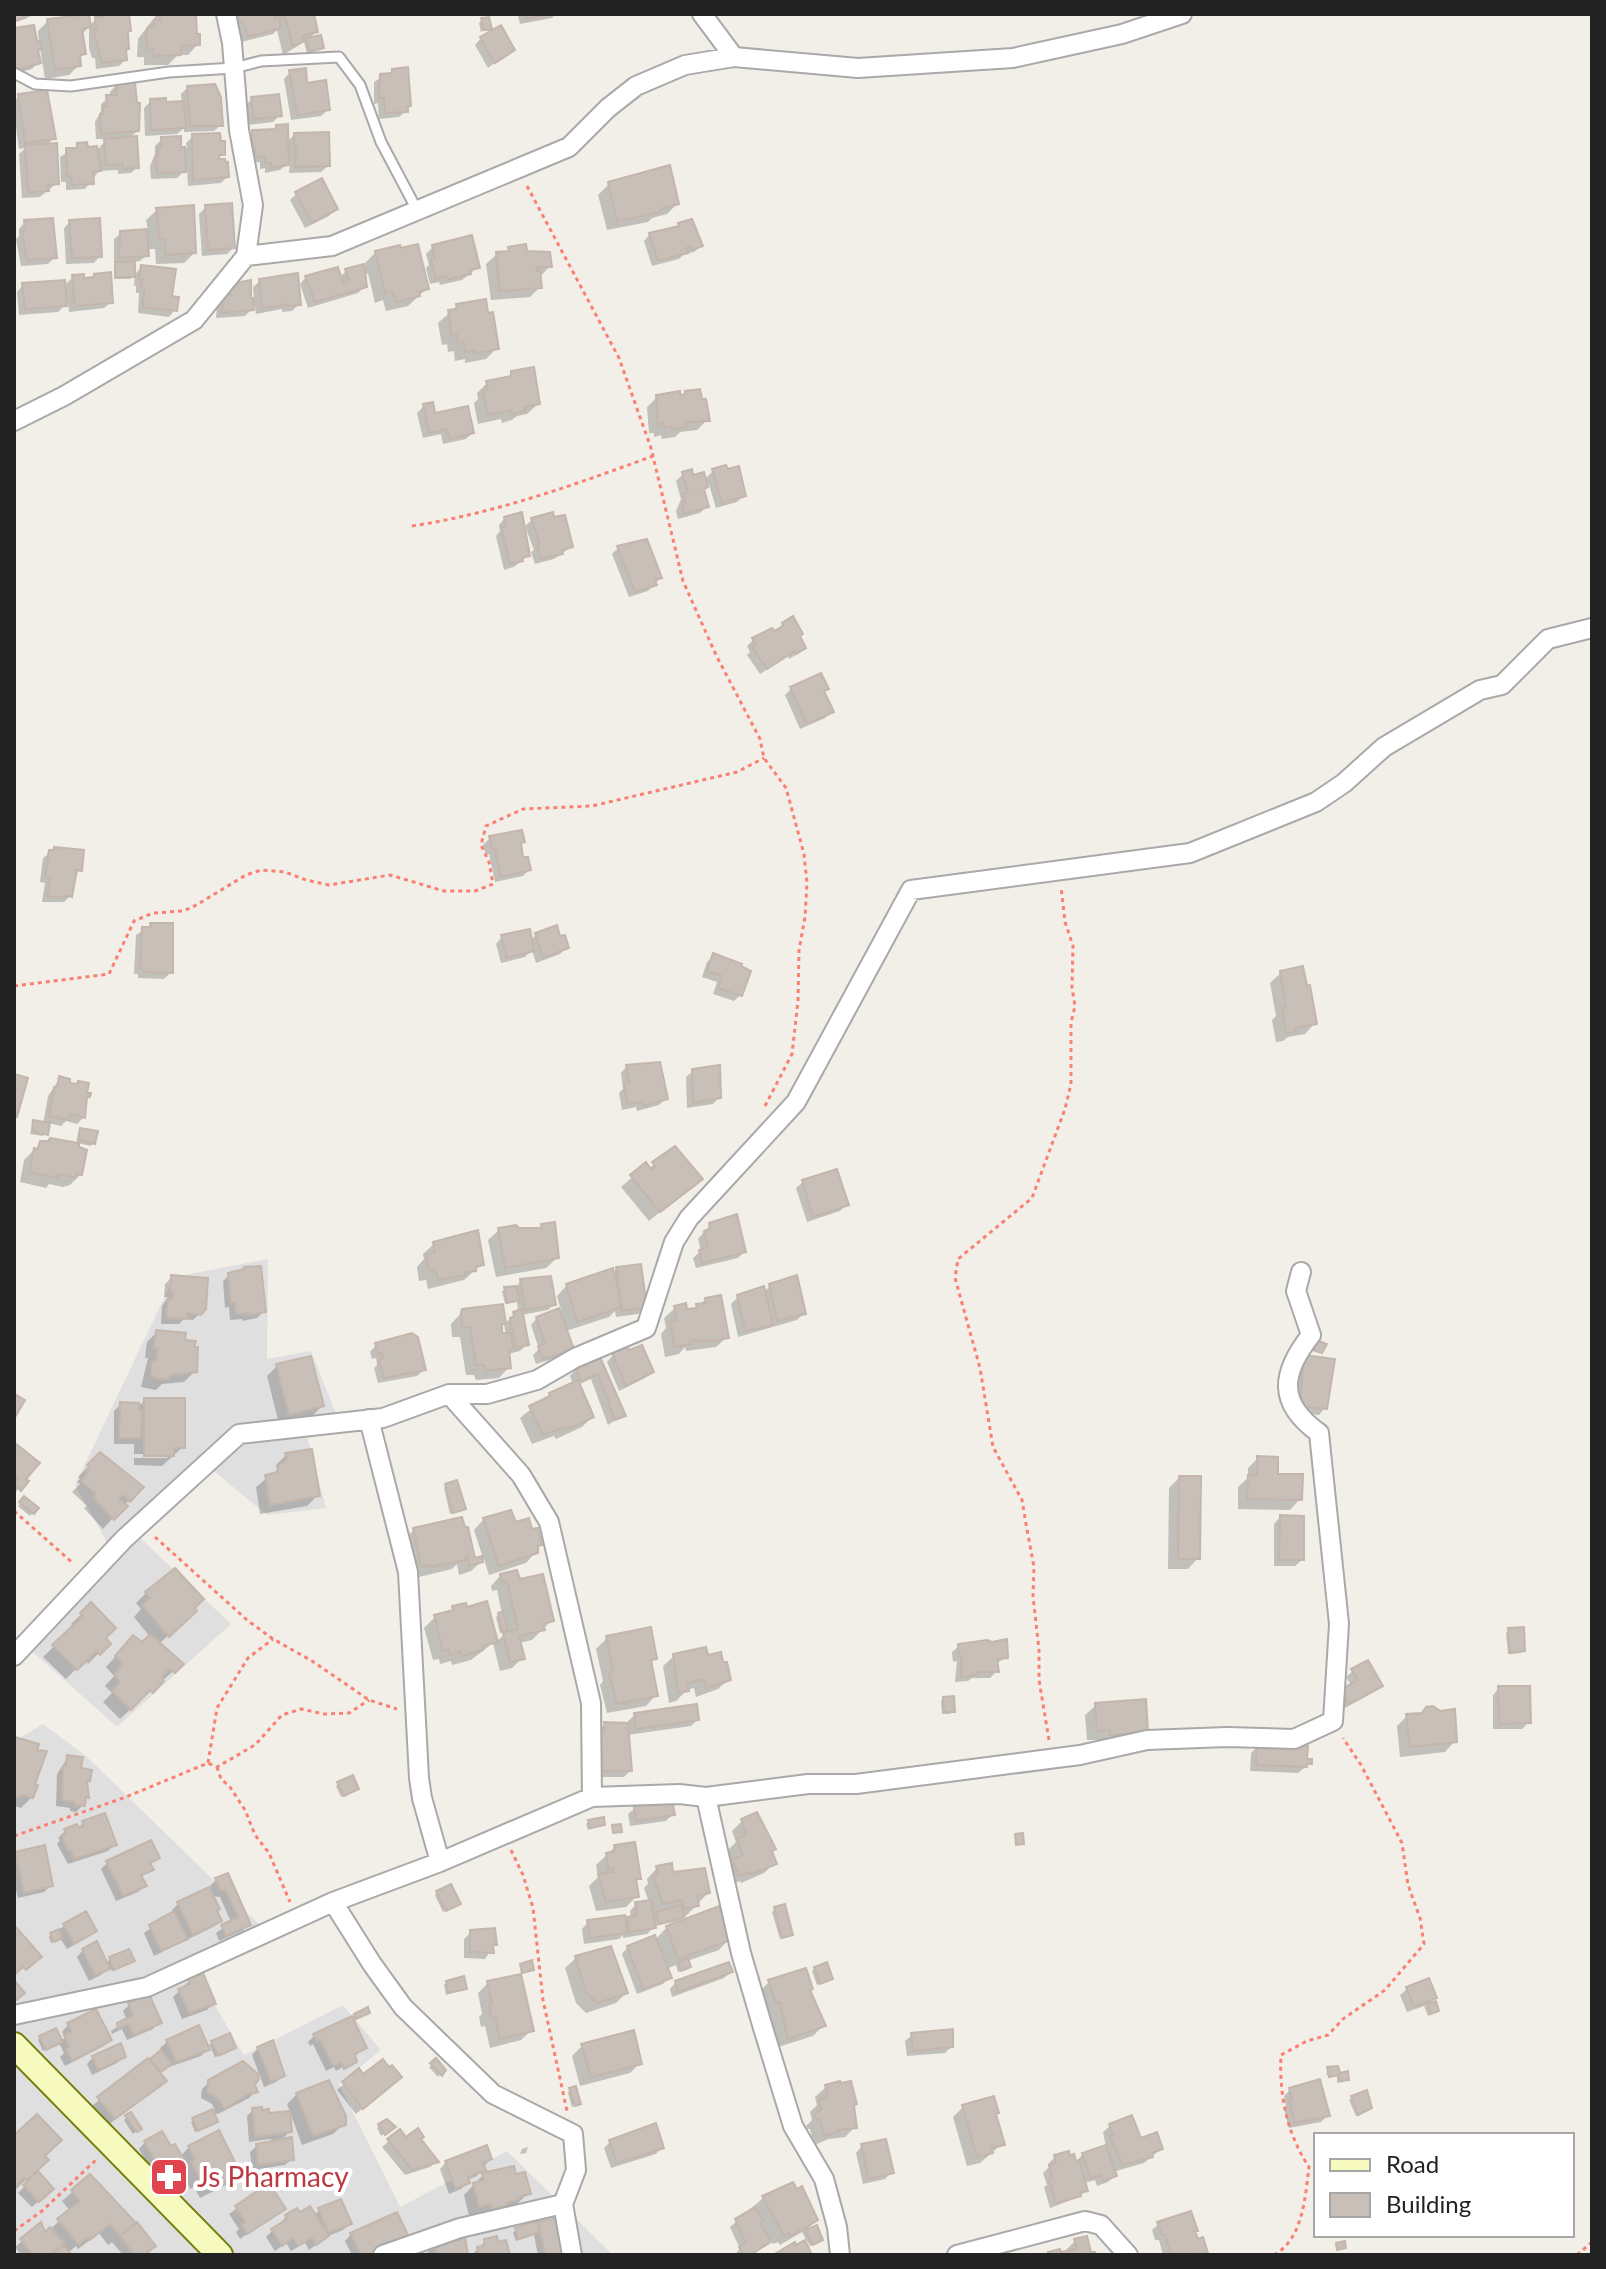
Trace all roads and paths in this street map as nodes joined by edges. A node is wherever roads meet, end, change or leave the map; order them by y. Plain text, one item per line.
1 (226, 14) edge
2 (702, 14) edge
3 (1182, 14) edge
4 (734, 57) junction
5 (234, 68) junction
6 (14, 73) edge
7 (518, 168) junction
8 (417, 210) junction
9 (246, 256) junction
10 (14, 421) edge
11 (653, 456) junction
12 (412, 526) dead end
13 (1592, 628) edge
14 (764, 758) junction
15 (1061, 871) junction
16 (14, 986) edge
17 (770, 1128) junction
18 (1301, 1272) dead end
19 (449, 1394) junction
20 (369, 1419) junction
21 (14, 1511) edge
22 (142, 1522) junction
23 (87, 1579) junction
24 (273, 1639) junction
25 (14, 1656) edge
26 (369, 1700) junction
27 (416, 1715) junction
28 (1333, 1721) junction
29 (1051, 1758) junction
30 (208, 1763) junction
31 (217, 1767) junction
32 (592, 1797) junction
33 (706, 1797) junction
34 (504, 1834) junction
35 (14, 1836) edge
36 (440, 1862) junction
37 (333, 1902) junction
38 (300, 1918) junction
39 (14, 2015) edge
40 (14, 2045) edge
41 (573, 2134) junction
42 (112, 2146) junction
43 (563, 2204) junction
44 (14, 2231) edge
45 (1592, 2242) edge
46 (220, 2255) edge
47 (383, 2255) edge
48 (572, 2255) edge
49 (840, 2255) edge
50 (957, 2255) edge
51 (1128, 2255) edge
52 (1274, 2255) edge
53 (1577, 2255) edge

1 - 5 street
2 - 4 street
3 - 4 street
4 - 7 street
5 - 6 lane
5 - 8 lane
5 - 9 street
7 - 8 street
7 - 11 path
8 - 9 street
9 - 10 street
11 - 12 path
11 - 14 path
13 - 15 street
14 - 16 path
14 - 17 path
15 - 17 street
15 - 29 path
17 - 19 street
18 - 28 street
19 - 20 street
19 - 32 street
20 - 22 street
20 - 27 street
21 - 23 path
22 - 23 street
22 - 24 path
23 - 25 street
24 - 26 path
24 - 30 path
26 - 27 path
26 - 31 path
27 - 36 street
28 - 29 street
28 - 52 path
29 - 33 street
30 - 31 path
30 - 35 path
31 - 38 path
32 - 33 street
32 - 34 street
33 - 49 street
34 - 36 street
34 - 41 path
36 - 37 street
37 - 38 street
37 - 41 street
38 - 39 street
40 - 42 main road
41 - 43 street
42 - 44 path
42 - 46 main road
43 - 47 street
43 - 48 street
45 - 53 path
50 - 51 street

